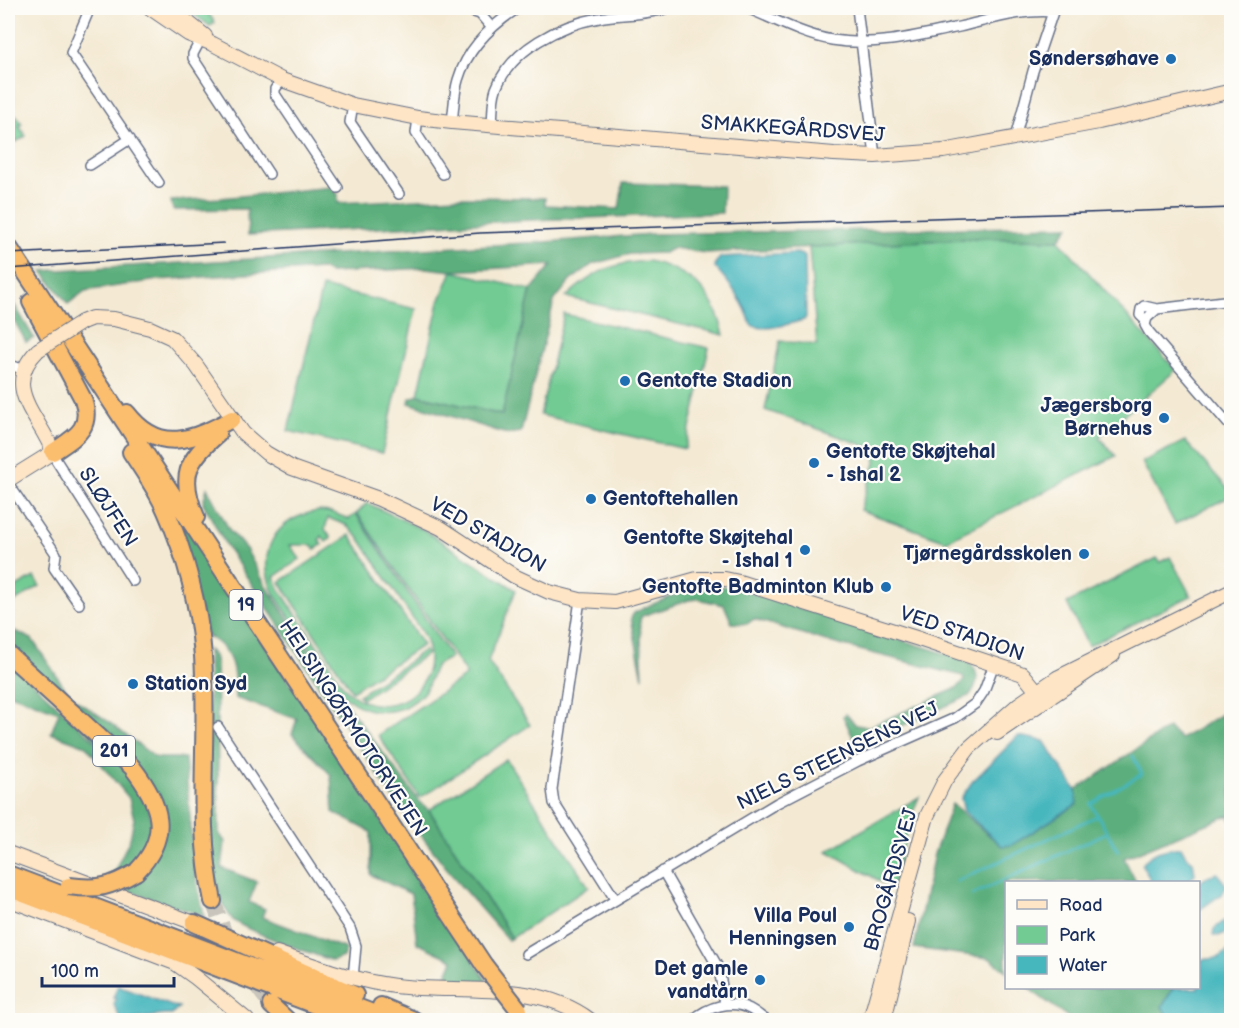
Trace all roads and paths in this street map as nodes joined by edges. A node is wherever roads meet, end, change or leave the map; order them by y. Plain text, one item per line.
1 (90, 8) edge
2 (150, 8) edge
3 (170, 8) edge
4 (461, 8) edge
5 (518, 8) edge
6 (668, 8) edge
7 (747, 8) edge
8 (857, 8) edge
9 (1054, 10) edge
10 (492, 28) junction
11 (207, 41) junction
12 (861, 43) junction
13 (282, 80) junction
14 (1232, 91) edge
15 (353, 105) junction
16 (418, 118) junction
17 (452, 122) junction
18 (492, 126) junction
19 (1015, 138) junction
20 (130, 139) junction
21 (875, 156) junction
22 (90, 165) dead end
23 (269, 174) dead end
24 (443, 174) dead end
25 (159, 183) dead end
26 (338, 188) dead end
27 (399, 194) dead end
28 (8, 246) edge
29 (8, 266) edge
30 (1232, 300) edge
31 (32, 302) junction
32 (68, 338) junction
33 (8, 364) edge
34 (24, 370) junction
35 (232, 418) junction
36 (1232, 428) edge
37 (53, 452) junction
38 (8, 481) edge
39 (209, 549) junction
40 (134, 581) dead end
41 (1232, 591) edge
42 (580, 600) junction
43 (80, 604) dead end
44 (8, 654) edge
45 (994, 664) junction
46 (1041, 695) junction
47 (218, 727) dead end
48 (8, 853) edge
49 (8, 863) edge
50 (663, 871) junction
51 (8, 874) edge
52 (8, 888) edge
53 (8, 899) edge
54 (615, 899) junction
55 (213, 901) tunnel mouth
56 (194, 923) junction
57 (526, 954) dead end
58 (175, 963) junction
59 (353, 978) junction
60 (724, 1004) junction
61 (271, 1005) tunnel mouth
62 (321, 1008) junction
63 (523, 1015) edge
64 (247, 1020) edge
65 (287, 1020) edge
66 (354, 1020) edge
67 (391, 1020) edge
68 (414, 1020) edge
69 (590, 1020) edge
70 (693, 1020) edge
71 (766, 1020) edge
72 (870, 1020) edge
73 (884, 1020) edge

1 - 20 street
2 - 11 street, SMAKKEGÅRDSVEJ
3 - 11 street, SMAKKEGÅRDSVEJ
4 - 10 street
5 - 10 street
6 - 18 street
7 - 12 street
8 - 12 street
9 - 12 street
9 - 19 street
10 - 17 street
11 - 13 street, SMAKKEGÅRDSVEJ
11 - 23 street
12 - 21 street
13 - 15 street, SMAKKEGÅRDSVEJ
13 - 26 street
14 - 19 street, SMAKKEGÅRDSVEJ
15 - 16 street, SMAKKEGÅRDSVEJ
15 - 27 street
16 - 17 street, SMAKKEGÅRDSVEJ
16 - 24 street
17 - 18 street, SMAKKEGÅRDSVEJ
18 - 21 street, SMAKKEGÅRDSVEJ
19 - 21 street, SMAKKEGÅRDSVEJ
20 - 22 street
20 - 25 street
28 - 32 highway, HELSINGØRMOTORVEJEN / 19
29 - 31 highway
30 - 36 street
31 - 37 highway
31 - 55 highway
32 - 35 highway
32 - 39 highway, HELSINGØRMOTORVEJEN / 19
33 - 34 street
34 - 35 street, VED STADION, bridge
34 - 37 street
35 - 39 highway
35 - 42 street, VED STADION
37 - 38 street
37 - 40 street, SLØJFEN
38 - 43 street
39 - 63 highway, HELSINGØRMOTORVEJEN / 19, bridge
41 - 46 street, BROGÅRDSVEJ
42 - 45 street, VED STADION
42 - 54 street
44 - 49 highway, 201, bridge
45 - 46 street, VED STADION
45 - 50 street, NIELS STEENSENS VEJ
46 - 72 street, BROGÅRDSVEJ
46 - 73 street, BROGÅRDSVEJ
47 - 59 street
48 - 56 street
50 - 54 street, NIELS STEENSENS VEJ
50 - 60 street
51 - 67 highway
52 - 62 highway
53 - 58 street
54 - 57 street, NIELS STEENSENS VEJ
56 - 59 street
56 - 68 highway
58 - 62 highway
58 - 64 street
59 - 69 street
60 - 70 street
60 - 71 street
61 - 65 highway
62 - 66 highway

